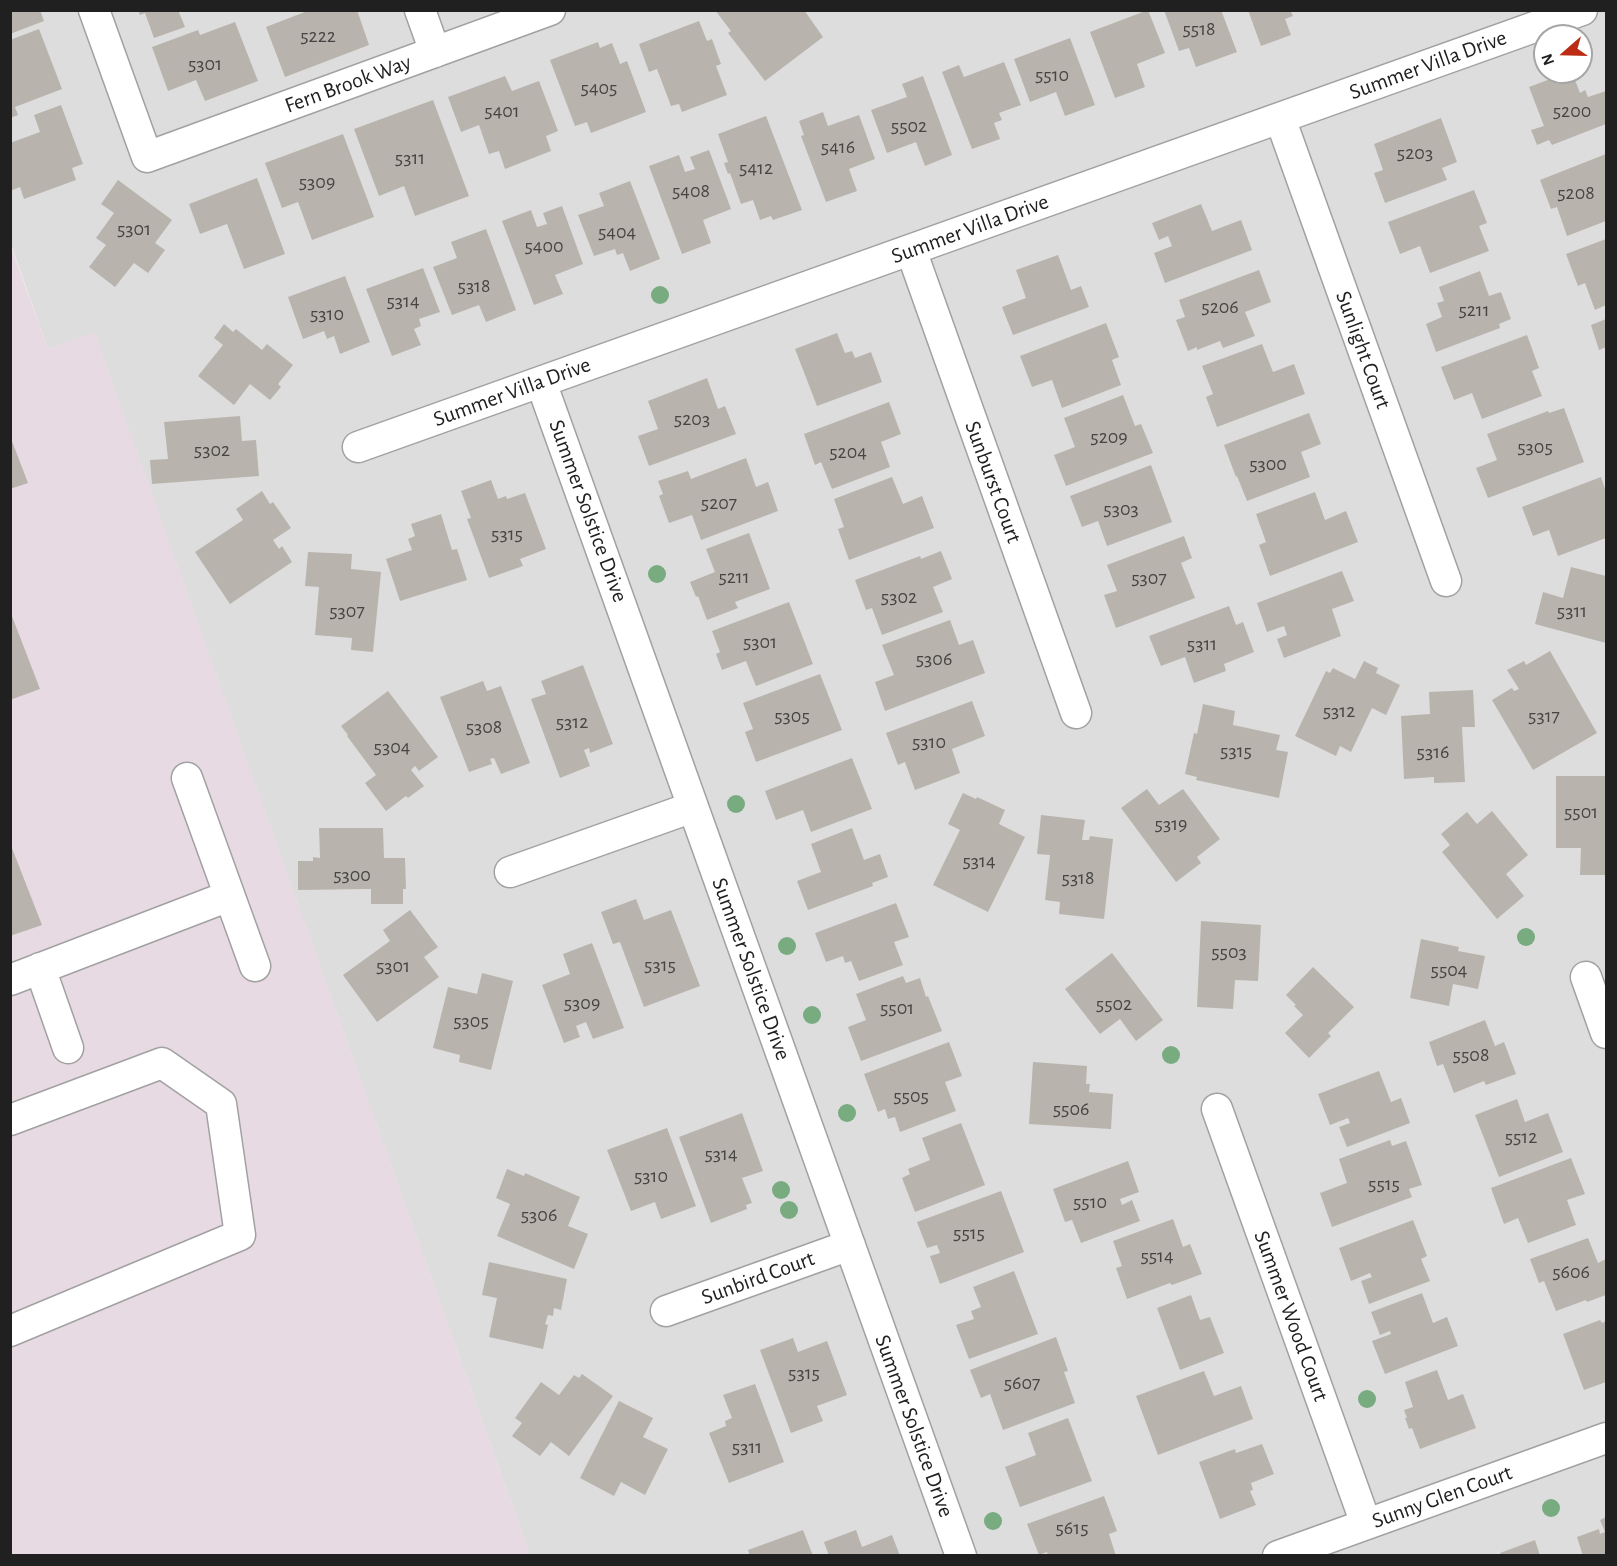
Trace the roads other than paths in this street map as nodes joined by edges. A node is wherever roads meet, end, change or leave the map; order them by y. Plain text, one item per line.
1 (94, 10) edge
2 (420, 10) edge
3 (550, 10) edge
4 (1582, 10) edge
5 (435, 52) junction
6 (1280, 118) junction
7 (911, 250) junction
8 (542, 382) junction
9 (358, 447) dead end
10 (1446, 581) dead end
11 (1076, 713) dead end
12 (187, 778) dead end
13 (693, 807) junction
14 (510, 872) dead end
15 (229, 896) junction
16 (255, 966) dead end
17 (40, 968) junction
18 (1586, 977) dead end
19 (10, 980) edge
20 (1606, 1033) edge
21 (69, 1048) dead end
22 (1217, 1109) dead end
23 (10, 1120) edge
24 (850, 1245) junction
25 (666, 1311) dead end
26 (10, 1331) edge
27 (1606, 1438) edge
28 (1366, 1524) junction
29 (961, 1556) edge
30 (1278, 1556) edge

1 - 5 street, Fern Brook Way
2 - 5 street
3 - 5 street, Fern Brook Way
4 - 6 street, Summer Villa Drive
6 - 7 street, Summer Villa Drive
6 - 10 street, Sunlight Court
7 - 8 street, Summer Villa Drive
7 - 11 street, Sunburst Court
8 - 9 street, Summer Villa Drive
8 - 13 street, Summer Solstice Drive
12 - 15 street
13 - 14 street
13 - 24 street, Summer Solstice Drive
15 - 16 street
15 - 17 street
17 - 19 street
17 - 21 street
18 - 20 street
22 - 28 street, Summer Wood Court
23 - 26 street
24 - 25 street, Sunbird Court
24 - 29 street, Summer Solstice Drive
27 - 28 street, Sunny Glen Court
28 - 30 street, Sunny Glen Court

